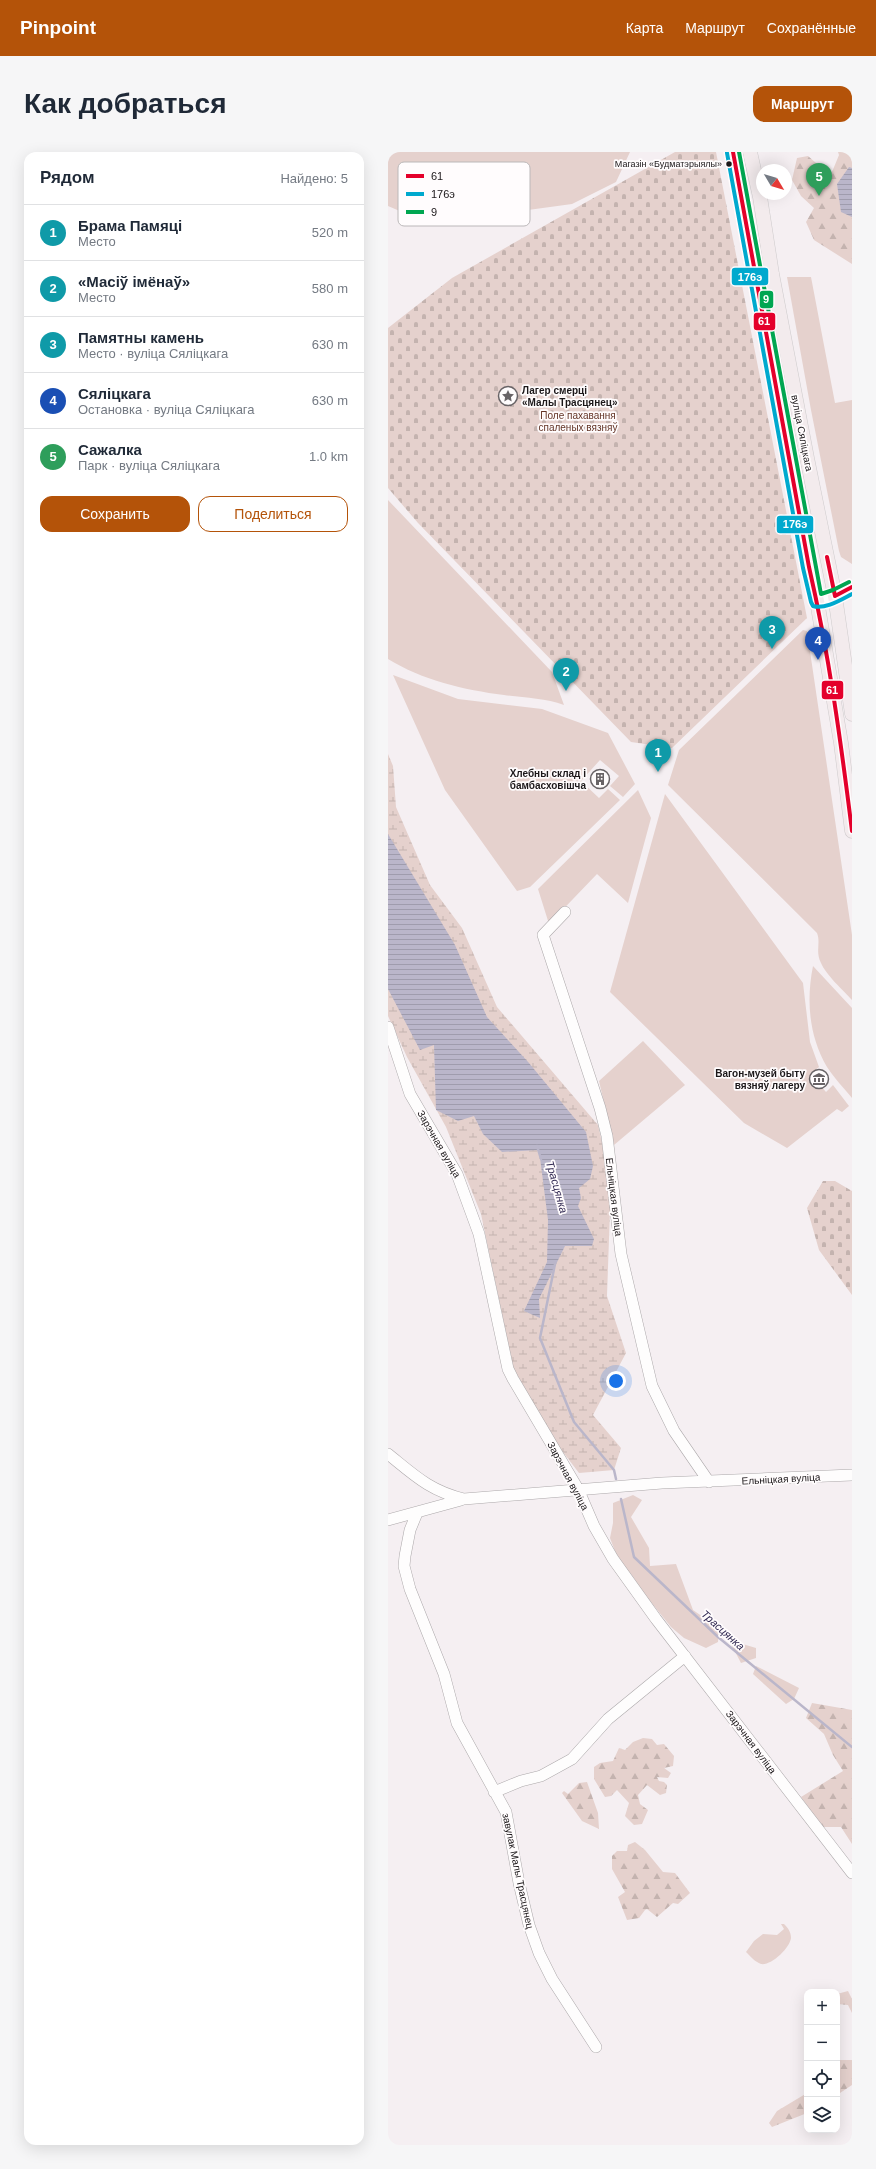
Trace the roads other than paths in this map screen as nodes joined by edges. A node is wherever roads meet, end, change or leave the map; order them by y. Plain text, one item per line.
1 (733, 152) edge
2 (750, 152) edge
3 (756, 179) edge
4 (756, 198) edge
5 (742, 200) junction
6 (760, 200) edge
7 (852, 587) edge
8 (835, 596) junction
9 (817, 601) junction
10 (852, 714) edge
11 (852, 831) edge
12 (565, 912) dead end
13 (388, 1027) edge
14 (388, 1454) edge
15 (852, 1475) edge
16 (709, 1482) junction
17 (433, 1489) junction
18 (578, 1489) junction
19 (464, 1499) junction
20 (416, 1513) junction
21 (388, 1520) edge
22 (685, 1656) junction
23 (494, 1792) junction
24 (852, 1873) edge
25 (596, 2047) dead end

1 - 5 main road, вуліца Сяліцкага
2 - 3 main road, вуліца Сяліцкага
4 - 5 main road
5 - 9 main road, вуліца Сяліцкага
6 - 8 main road, вуліца Сяліцкага
7 - 8 street
8 - 9 street
8 - 10 main road, вуліца Сяліцкага
9 - 11 main road, вуліца Сяліцкага
12 - 16 street, Ельніцкая вуліца
13 - 18 street, Зарэчная вуліца
14 - 17 street
15 - 16 street, Ельніцкая вуліца
16 - 18 street, Ельніцкая вуліца
17 - 19 street
17 - 20 street
18 - 19 street, Ельніцкая вуліца
18 - 22 street, Зарэчная вуліца
19 - 20 street
20 - 21 street
20 - 23 street, завулак Малы Трасцянец
22 - 23 street
22 - 24 street, Зарэчная вуліца
23 - 25 street, завулак Малы Трасцянец

